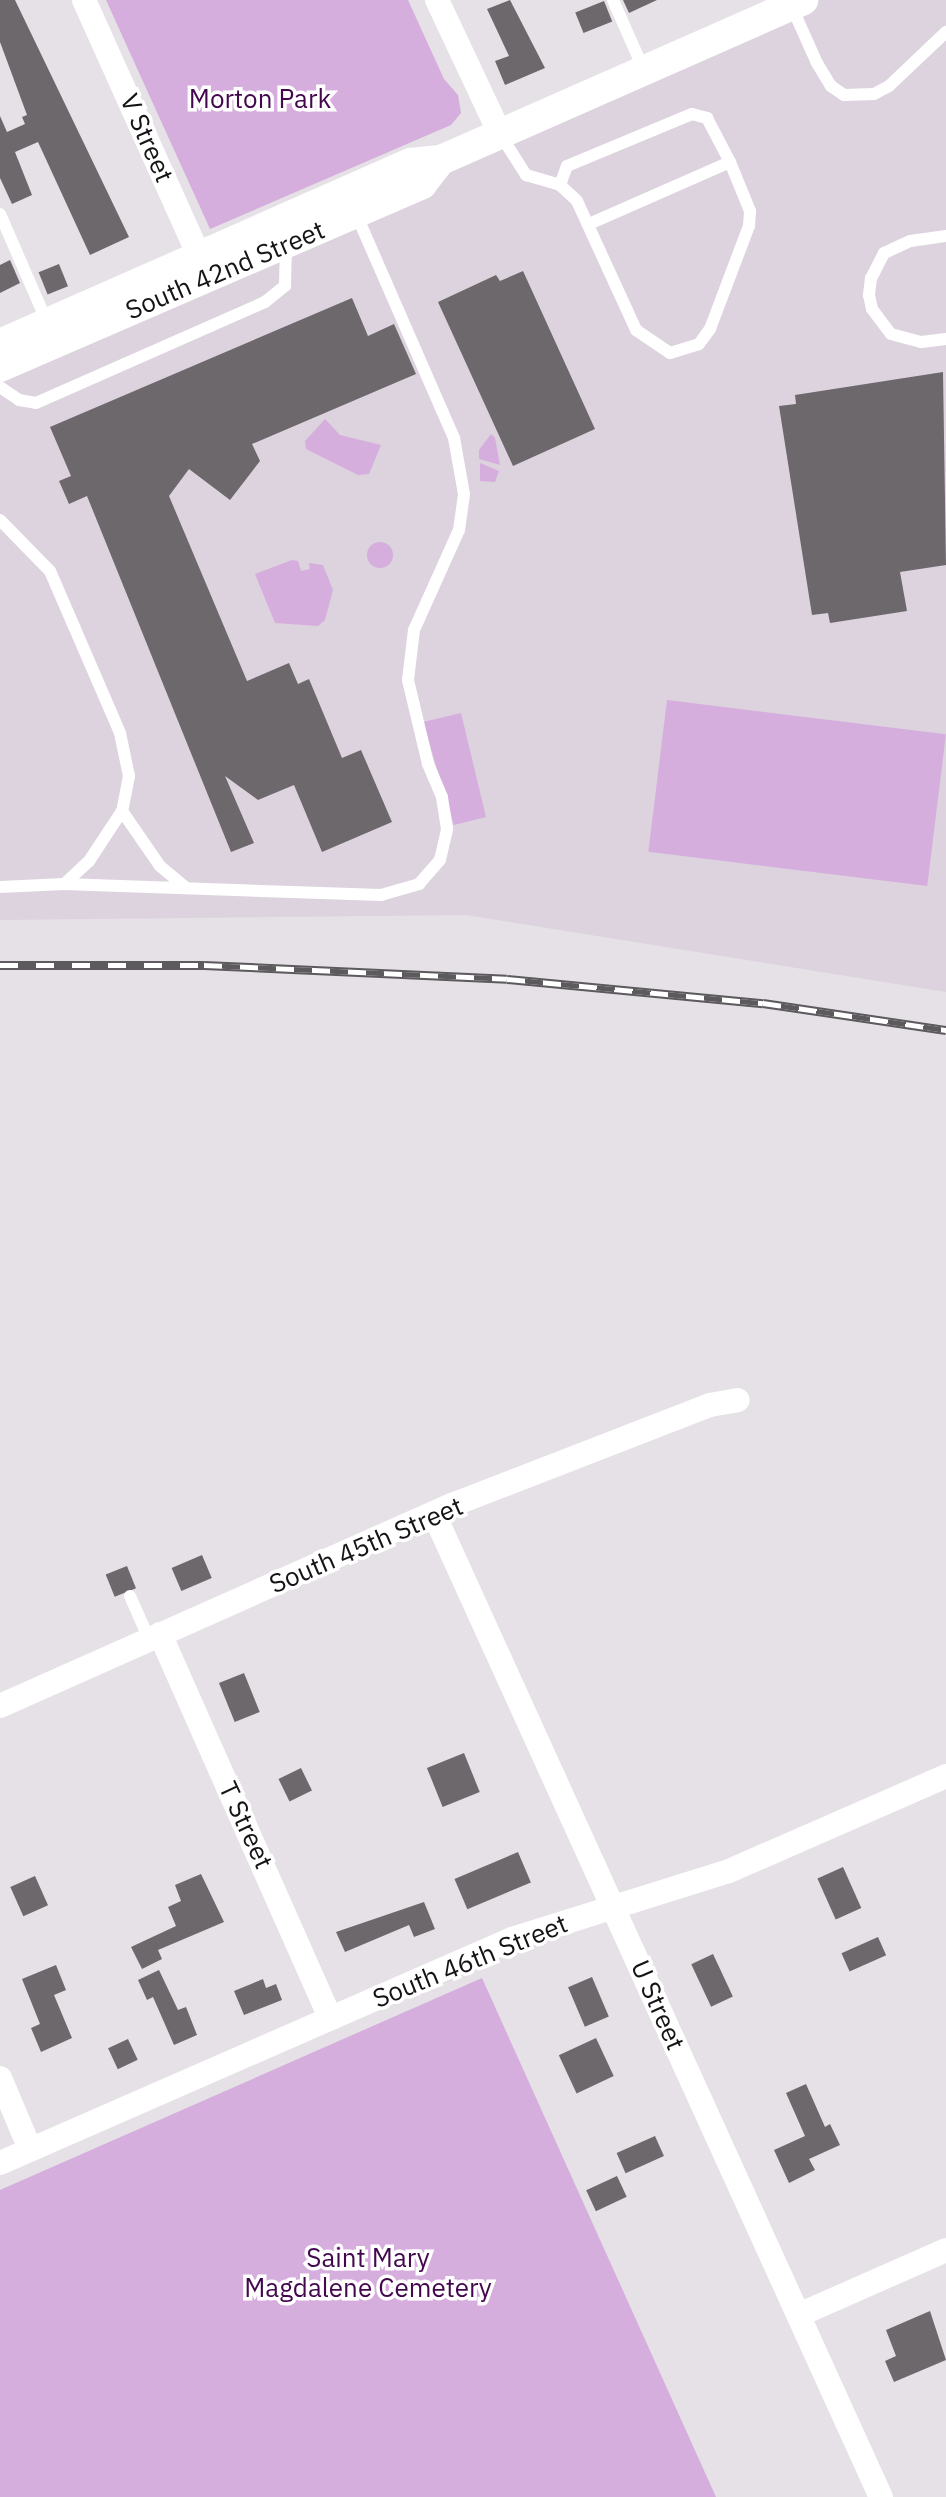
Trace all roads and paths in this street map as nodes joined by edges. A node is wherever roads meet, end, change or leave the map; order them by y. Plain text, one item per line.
1 (84, 0) edge
2 (437, 0) edge
3 (613, 0) edge
4 (794, 2) edge
5 (946, 32) edge
6 (643, 68) junction
7 (500, 134) junction
8 (730, 162) junction
9 (560, 185) junction
10 (352, 203) junction
11 (0, 214) edge
12 (589, 224) junction
13 (946, 236) edge
14 (286, 244) junction
15 (205, 267) junction
16 (52, 333) junction
17 (946, 339) edge
18 (0, 344) edge
19 (0, 367) edge
20 (0, 387) edge
21 (0, 520) edge
22 (122, 811) junction
23 (64, 884) junction
24 (0, 887) edge
25 (186, 888) junction
26 (738, 1400) dead end
27 (434, 1514) junction
28 (130, 1596) dead end
29 (155, 1637) junction
30 (0, 1706) edge
31 (946, 1776) edge
32 (615, 1908) junction
33 (330, 2018) junction
34 (0, 2078) edge
35 (30, 2149) junction
36 (0, 2163) edge
37 (946, 2250) edge
38 (801, 2314) junction
39 (881, 2497) edge

1 - 15 street, V Street
2 - 7 street
3 - 6 lane
4 - 5 lane
4 - 6 street, South 42nd Street
6 - 7 street, South 42nd Street
7 - 9 lane
7 - 10 street, South 42nd Street
8 - 9 lane
8 - 12 lane
8 - 12 lane
9 - 12 lane
10 - 14 street, South 42nd Street
10 - 15 street, South 42nd Street
10 - 25 lane
11 - 16 lane
13 - 17 lane
14 - 15 street, South 42nd Street
14 - 20 lane
15 - 16 street, South 42nd Street
16 - 18 street, South 42nd Street
16 - 19 street, South 42nd Street
21 - 22 lane
22 - 23 lane
22 - 25 lane
23 - 24 lane
23 - 25 lane
26 - 27 street, South 45th Street
27 - 29 street, South 45th Street
27 - 32 street, U Street
28 - 29 lane
29 - 30 street, South 45th Street
29 - 33 street, T Street
31 - 32 street, South 46th Street
32 - 33 street, South 46th Street
32 - 38 street, U Street
33 - 35 street, South 46th Street
34 - 35 street
35 - 36 street, South 46th Street
37 - 38 street
38 - 39 street, U Street

